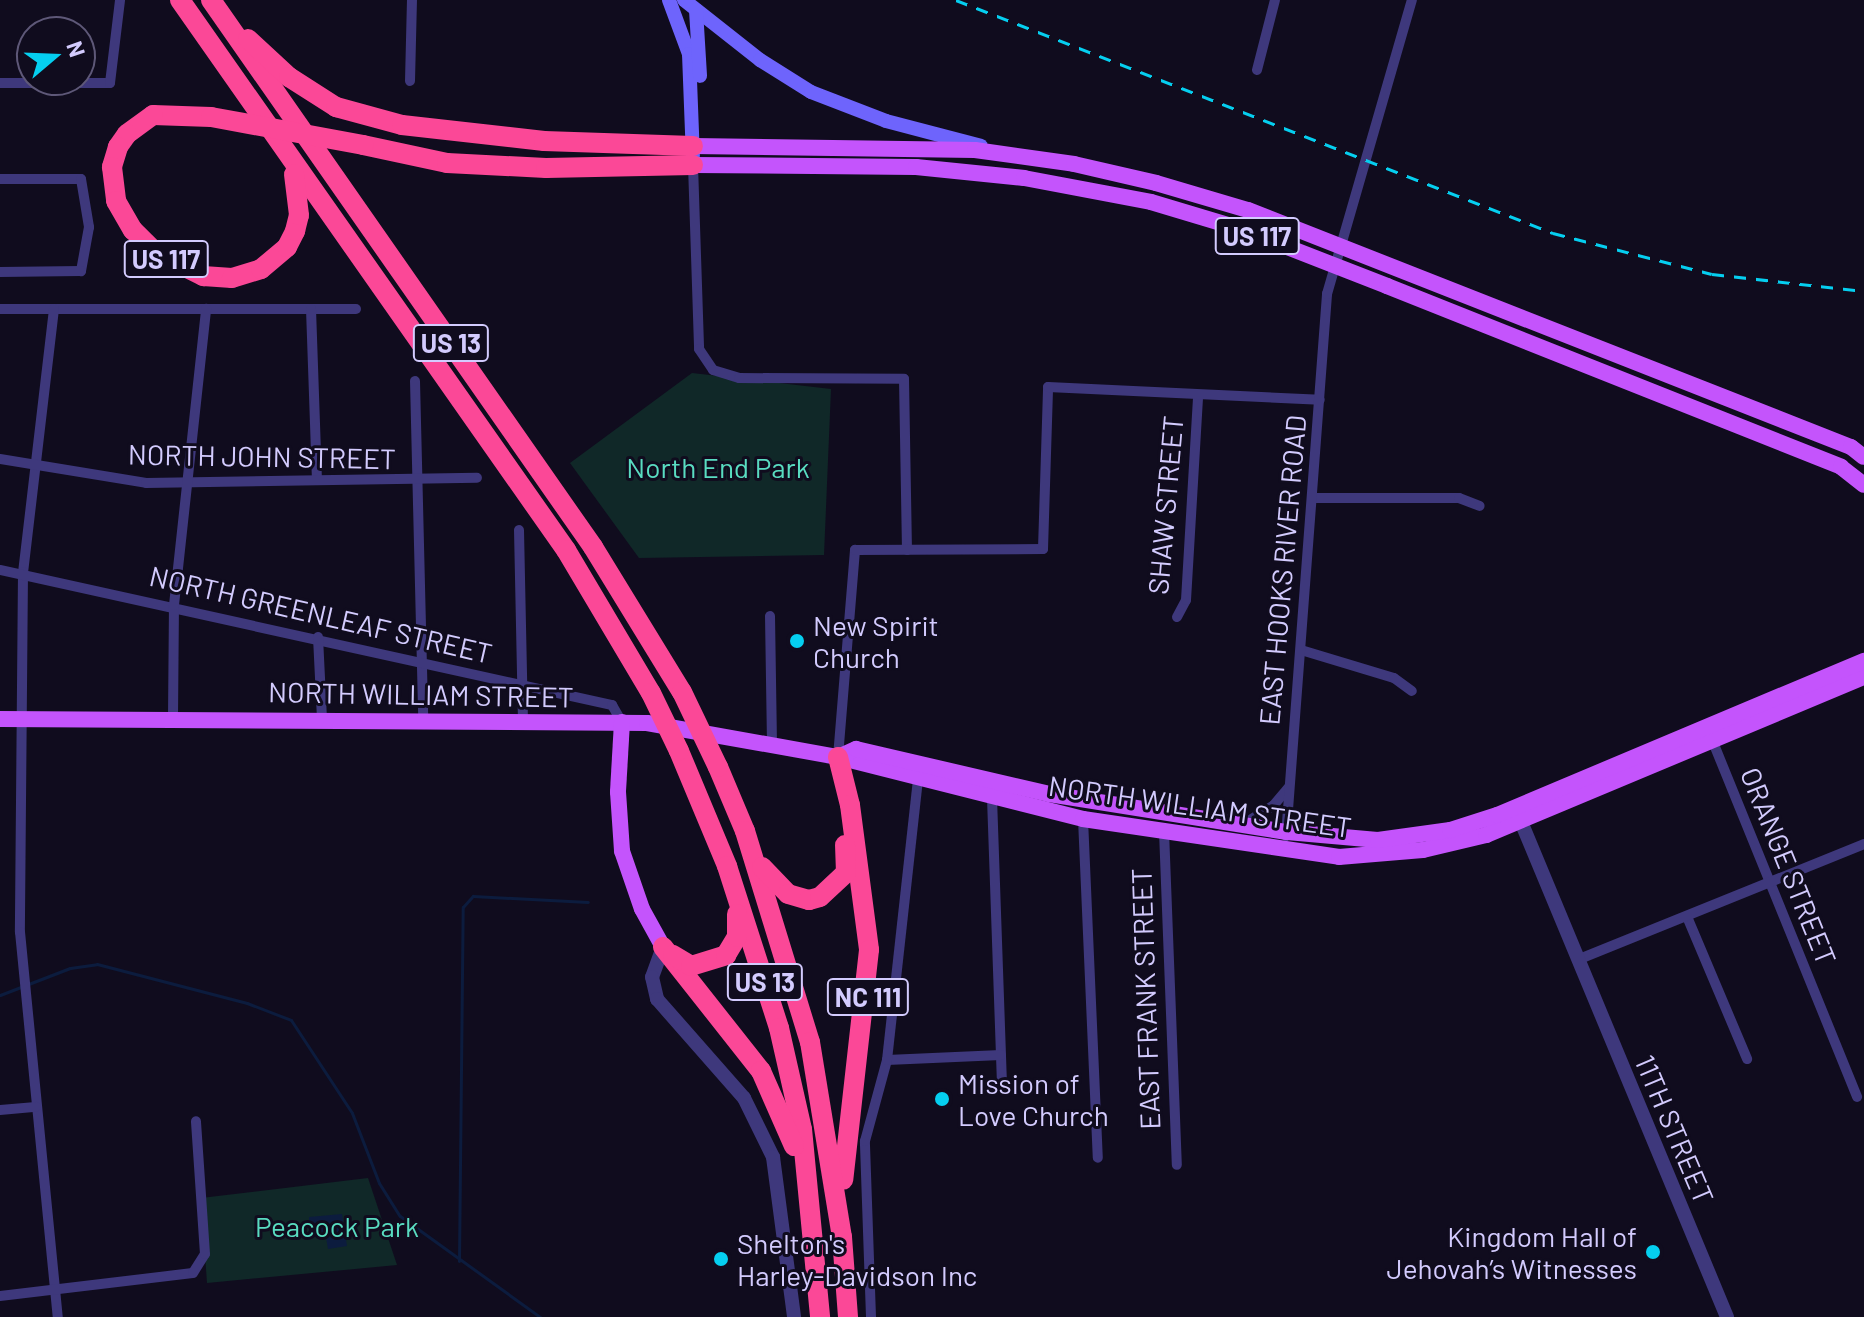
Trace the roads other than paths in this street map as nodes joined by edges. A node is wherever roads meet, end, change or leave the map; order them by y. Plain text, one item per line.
1 (120, 0) edge
2 (180, 0) edge
3 (212, 0) edge
4 (412, 0) edge
5 (669, 0) edge
6 (1275, 0) edge
7 (1412, 0) edge
8 (689, 4) edge
9 (1257, 70) dead end
10 (410, 81) dead end
11 (0, 83) edge
12 (281, 149) junction
13 (698, 155) junction
14 (1032, 158) junction
15 (0, 179) edge
16 (1156, 183) junction
17 (1151, 202) junction
18 (1340, 246) junction
19 (1333, 266) junction
20 (0, 272) edge
21 (0, 309) edge
22 (54, 309) junction
23 (206, 309) junction
24 (311, 309) junction
25 (356, 309) dead end
26 (415, 381) dead end
27 (1198, 396) junction
28 (1320, 400) junction
29 (1864, 457) edge
30 (0, 459) edge
31 (36, 464) junction
32 (477, 478) dead end
33 (317, 479) junction
34 (189, 482) junction
35 (418, 483) junction
36 (1864, 485) edge
37 (1314, 498) junction
38 (1480, 506) dead end
39 (519, 530) dead end
40 (907, 550) junction
41 (0, 570) edge
42 (23, 572) junction
43 (174, 605) junction
44 (770, 616) dead end
45 (1177, 617) dead end
46 (318, 637) junction
47 (1301, 650) junction
48 (1864, 661) edge
49 (422, 662) junction
50 (1864, 677) edge
51 (1820, 680) junction
52 (523, 684) junction
53 (1412, 691) dead end
54 (173, 717) junction
55 (0, 719) edge
56 (19, 719) junction
57 (423, 719) junction
58 (322, 720) junction
59 (523, 720) junction
60 (622, 722) junction
61 (1713, 742) junction
62 (772, 743) junction
63 (838, 757) junction
64 (918, 778) junction
65 (1289, 787) junction
66 (992, 798) junction
67 (1518, 815) junction
68 (1083, 819) junction
69 (1242, 825) junction
70 (745, 831) junction
71 (1164, 831) junction
72 (1286, 841) junction
73 (1864, 844) edge
74 (727, 866) junction
75 (1770, 884) junction
76 (1688, 919) junction
77 (663, 947) junction
78 (1577, 960) junction
79 (1001, 1055) junction
80 (1747, 1059) dead end
81 (887, 1060) junction
82 (1002, 1087) dead end
83 (1857, 1097) dead end
84 (36, 1107) junction
85 (0, 1110) edge
86 (196, 1121) dead end
87 (1098, 1158) dead end
88 (1177, 1165) dead end
89 (812, 1224) junction
90 (842, 1237) junction
91 (55, 1291) junction
92 (0, 1296) edge
93 (58, 1317) edge
94 (794, 1317) edge
95 (820, 1317) edge
96 (848, 1317) edge
97 (871, 1317) edge
98 (1727, 1317) edge

1 - 11 street
2 - 12 highway, US 13
3 - 13 highway, US 117
3 - 70 highway, US 13, bridge
4 - 10 street
5 - 13 main road
6 - 9 street
7 - 18 street, EAST HOOKS RIVER ROAD
8 - 13 main road
8 - 14 main road
12 - 13 highway, US 117, bridge
12 - 74 highway, US 13, bridge
13 - 14 main road, US 117
13 - 17 main road, US 117
13 - 40 street
14 - 16 main road, US 117
15 - 20 street
16 - 17 main road
16 - 18 main road, US 117
17 - 19 main road, US 117
18 - 19 street, EAST HOOKS RIVER ROAD
18 - 29 main road, US 117
19 - 28 street, EAST HOOKS RIVER ROAD
19 - 36 main road, US 117
21 - 22 street
22 - 23 street
22 - 31 street
23 - 24 street
23 - 34 street
24 - 25 street
24 - 33 street
26 - 35 street
27 - 28 street
27 - 40 street
27 - 45 street, SHAW STREET
28 - 37 street, EAST HOOKS RIVER ROAD
30 - 31 street, NORTH JOHN STREET
31 - 34 street, NORTH JOHN STREET
31 - 42 street
32 - 35 street, NORTH JOHN STREET
33 - 34 street, NORTH JOHN STREET
33 - 35 street, NORTH JOHN STREET
34 - 43 street
35 - 49 street
37 - 38 street
37 - 47 street, EAST HOOKS RIVER ROAD
39 - 52 street
40 - 63 street
41 - 42 street, NORTH GREENLEAF STREET
42 - 43 street, NORTH GREENLEAF STREET
42 - 56 street
43 - 46 street, NORTH GREENLEAF STREET
43 - 54 street
44 - 62 street
46 - 49 street, NORTH GREENLEAF STREET
46 - 58 street
47 - 53 street
47 - 65 street, EAST HOOKS RIVER ROAD
48 - 51 main road, NORTH WILLIAM STREET
49 - 52 street, NORTH GREENLEAF STREET
49 - 57 street
50 - 61 main road, NORTH WILLIAM STREET
51 - 61 main road
51 - 67 main road, NORTH WILLIAM STREET
52 - 59 street
52 - 60 street, NORTH GREENLEAF STREET
54 - 56 main road, NORTH WILLIAM STREET
54 - 58 main road, NORTH WILLIAM STREET
55 - 56 main road, NORTH WILLIAM STREET
56 - 84 street
57 - 58 main road, NORTH WILLIAM STREET
57 - 59 main road, NORTH WILLIAM STREET
59 - 60 main road, NORTH WILLIAM STREET
60 - 62 main road, NORTH WILLIAM STREET
60 - 77 main road
61 - 67 main road, NORTH WILLIAM STREET
61 - 75 street, ORANGE STREET
62 - 63 main road, NORTH WILLIAM STREET
63 - 64 main road, NORTH WILLIAM STREET
63 - 69 main road, NORTH WILLIAM STREET
63 - 70 highway
63 - 90 highway, NC 111
64 - 66 main road, NORTH WILLIAM STREET
64 - 81 street
65 - 69 street
65 - 72 street, EAST HOOKS RIVER ROAD
66 - 68 main road, NORTH WILLIAM STREET
66 - 79 street
67 - 72 main road, NORTH WILLIAM STREET
67 - 78 street, 11TH STREET
68 - 71 main road, NORTH WILLIAM STREET
68 - 87 street
69 - 72 main road, NORTH WILLIAM STREET
70 - 90 highway, US 13
71 - 72 main road, NORTH WILLIAM STREET
71 - 88 street, EAST FRANK STREET
73 - 75 street
74 - 77 highway
74 - 89 highway, US 13
75 - 76 street
75 - 83 street, ORANGE STREET
76 - 78 street
76 - 80 street
77 - 89 highway
77 - 94 street
78 - 98 street, 11TH STREET
79 - 81 street
79 - 82 street
81 - 97 street
84 - 85 street
84 - 91 street
86 - 91 street
89 - 95 highway, US 13
90 - 96 highway, US 13
91 - 92 street
91 - 93 street

